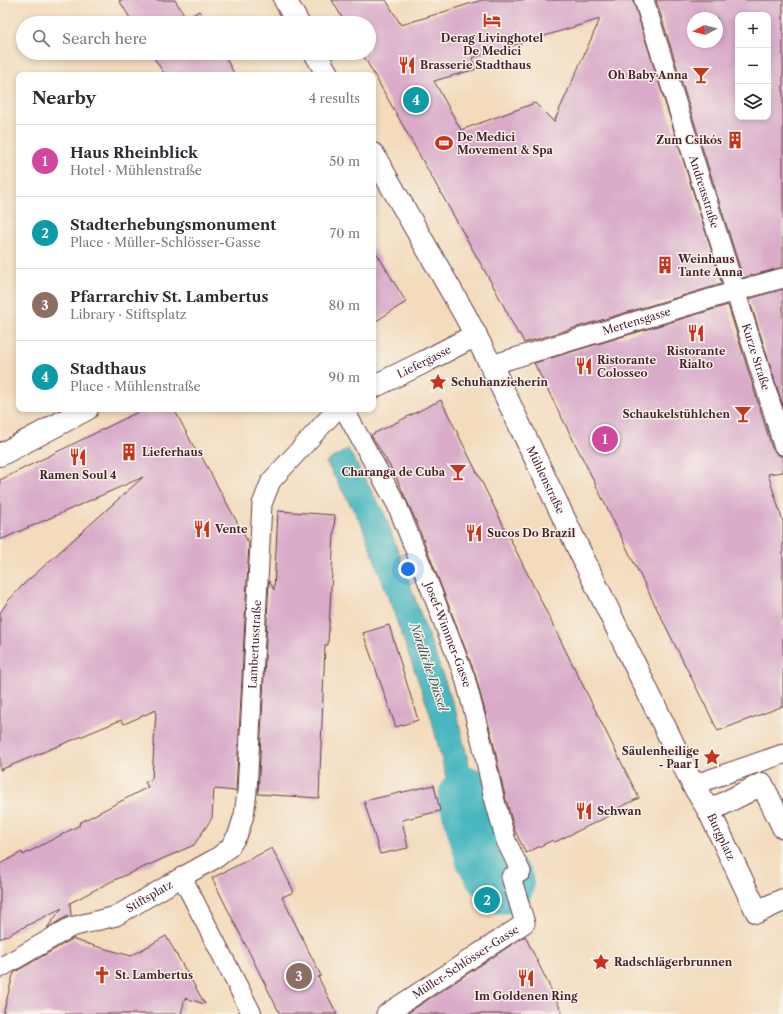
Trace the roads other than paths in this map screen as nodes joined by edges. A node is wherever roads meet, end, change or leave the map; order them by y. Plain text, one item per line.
1 (285, 0) edge
2 (644, 0) edge
3 (294, 16) edge
4 (319, 60) edge
5 (326, 72) edge
6 (376, 159) edge
7 (783, 278) edge
8 (736, 291) junction
9 (476, 335) junction
10 (491, 365) junction
11 (376, 386) edge
12 (81, 412) edge
13 (334, 412) edge
14 (346, 412) edge
15 (783, 446) edge
16 (0, 455) edge
17 (783, 754) edge
18 (693, 785) junction
19 (709, 811) junction
20 (783, 827) edge
21 (516, 874) joint
22 (182, 877) junction
23 (783, 900) edge
24 (0, 968) edge
25 (252, 1014) edge
26 (386, 1014) edge

1 - 3 street
2 - 8 street, Andreasstraße
4 - 5 street
6 - 9 street, Mühlenstraße
7 - 8 street, Mertensgasse
8 - 10 street, Mertensgasse
8 - 15 street, Kurze Straße
9 - 10 street, Mühlenstraße
9 - 11 street, Liefergasse
10 - 18 street, Mühlenstraße
12 - 16 street
13 - 22 street, Lambertusstraße
14 - 21 street, Josef-Wimmer-Gasse
17 - 18 street
18 - 19 street, Mühlenstraße
19 - 20 street, Burgplatz
19 - 23 street, Burgplatz
21 - 26 street, Müller-Schlösser-Gasse
22 - 24 street, Stiftsplatz
22 - 25 street, Stiftsplatz

